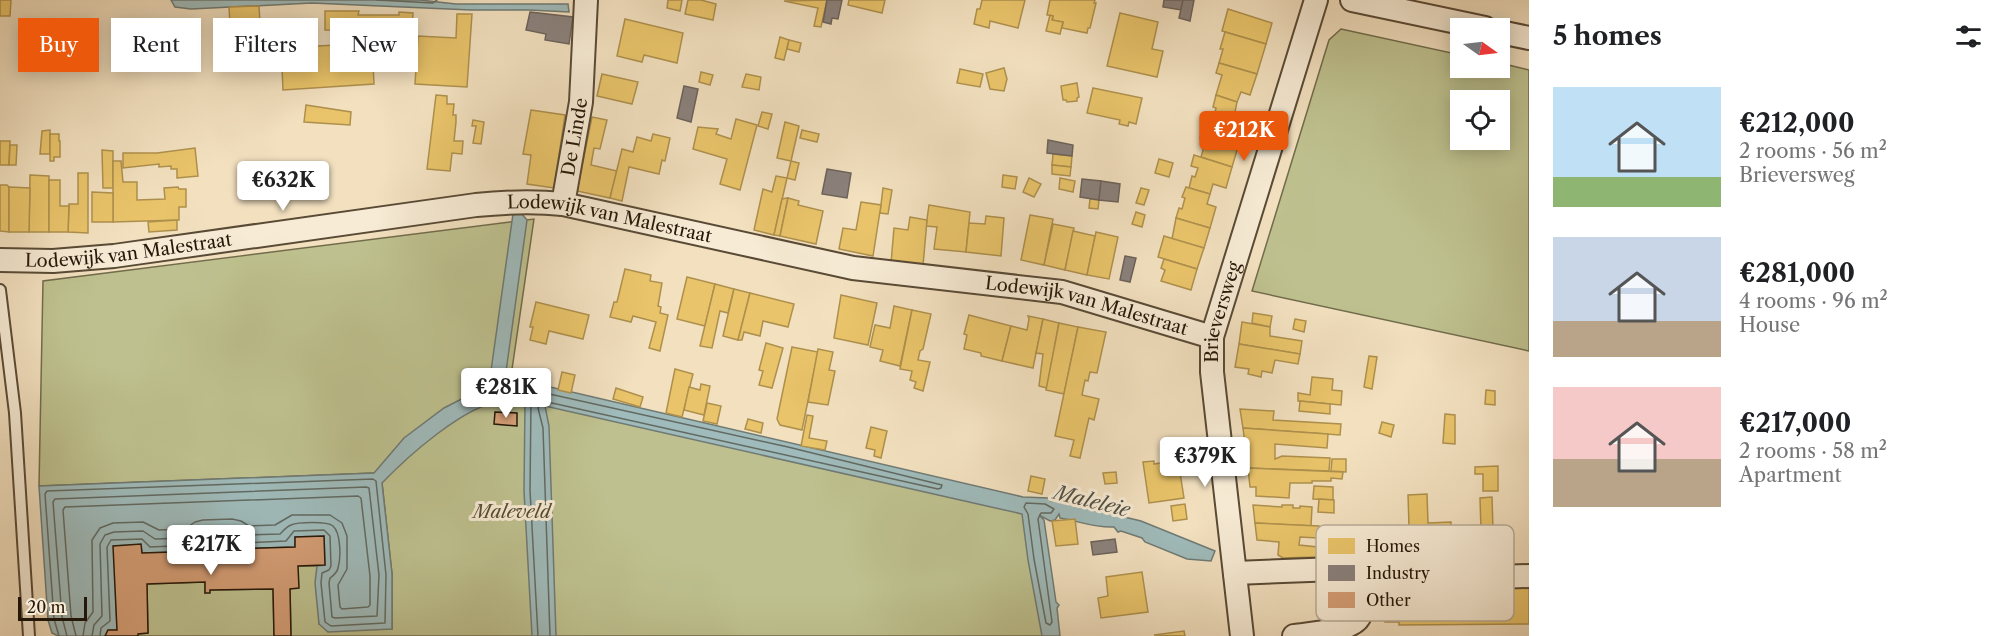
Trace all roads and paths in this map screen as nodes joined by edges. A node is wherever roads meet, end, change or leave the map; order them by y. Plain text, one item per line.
1 (586, 0) edge
2 (1316, 0) edge
3 (1352, 0) edge
4 (1450, 21) edge
5 (1510, 34) edge
6 (1529, 38) edge
7 (563, 204) junction
8 (0, 260) edge
9 (0, 290) edge
10 (1212, 337) junction
11 (1316, 570) edge
12 (1235, 573) junction
13 (1514, 576) edge
14 (1529, 576) edge
15 (1357, 621) edge
16 (29, 636) edge
17 (1242, 636) edge
18 (1294, 636) edge

1 - 7 street, De Linde
2 - 10 street, Brieversweg
3 - 4 street
5 - 6 street
7 - 8 street, Lodewijk van Malestraat
7 - 10 street, Lodewijk van Malestraat
9 - 16 lane
10 - 12 street, Brieversweg
11 - 12 street
12 - 17 street, Brieversweg
13 - 14 street
15 - 18 street

